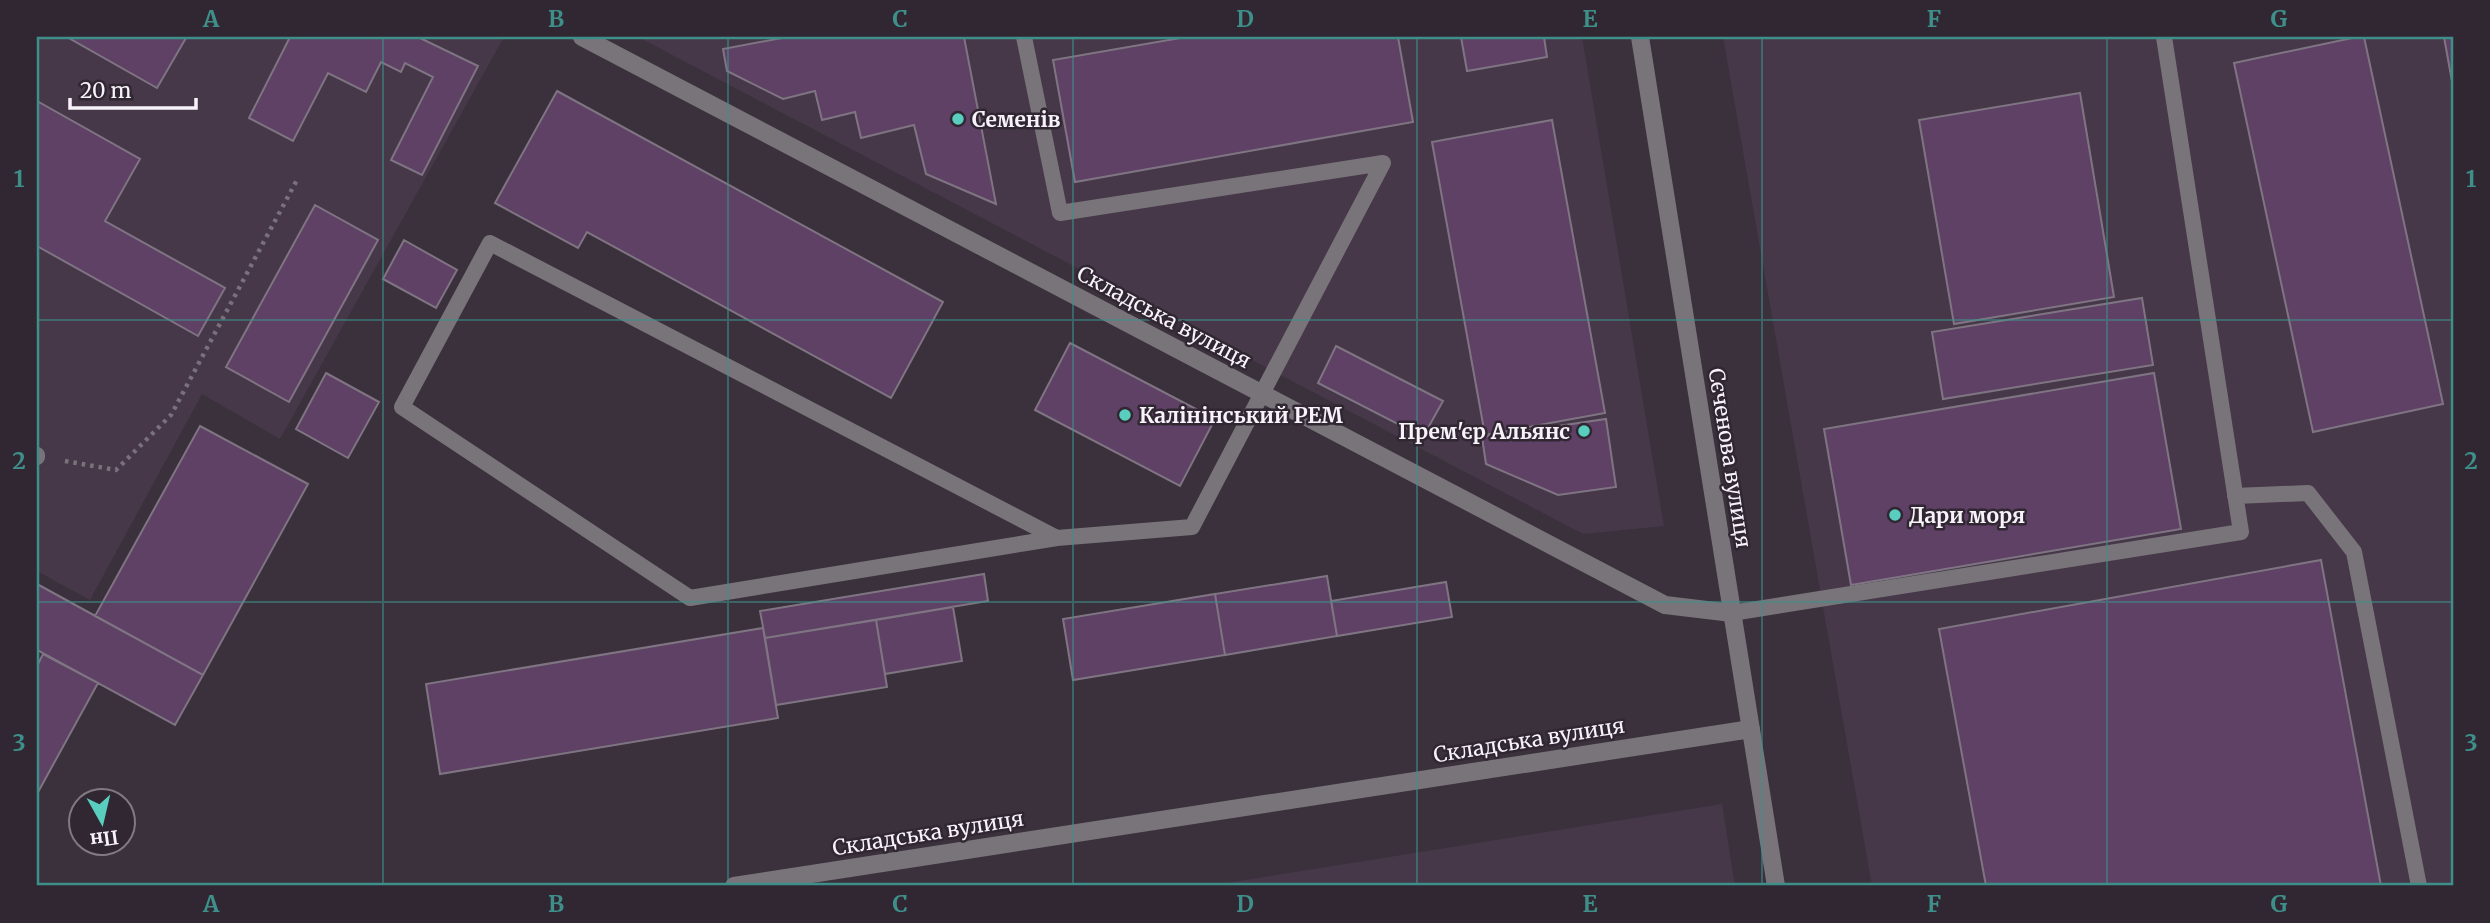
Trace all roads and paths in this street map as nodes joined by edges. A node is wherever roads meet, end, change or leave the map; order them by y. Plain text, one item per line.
1 (582, 37) edge
2 (1024, 37) edge
3 (1640, 37) edge
4 (2164, 37) edge
5 (298, 178) dead end
6 (1263, 394) junction
7 (37, 456) edge
8 (2235, 496) junction
9 (1057, 538) junction
10 (1732, 613) junction
11 (1751, 729) junction
12 (734, 886) edge
13 (1776, 886) edge
14 (2419, 886) edge

1 - 6 street, Складська вулиця
2 - 6 lane
3 - 10 street, Сєченова вулиця
4 - 8 lane
5 - 7 path
6 - 9 lane
6 - 10 street, Складська вулиця
8 - 10 lane
8 - 14 lane
9 - 9 lane
10 - 11 street, Сєченова вулиця
11 - 12 street, Складська вулиця
11 - 13 street, Сєченова вулиця

